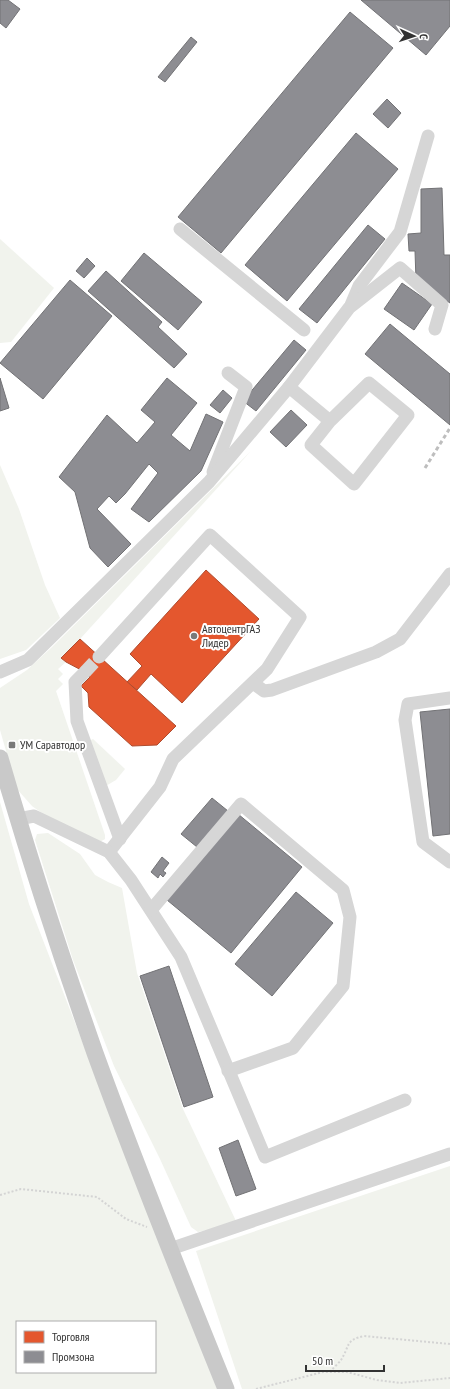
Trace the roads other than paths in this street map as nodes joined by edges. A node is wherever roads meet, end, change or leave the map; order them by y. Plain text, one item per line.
1 (428, 136) dead end
2 (180, 228) dead end
3 (349, 308) junction
4 (435, 329) dead end
5 (304, 330) dead end
6 (228, 373) dead end
7 (288, 387) junction
8 (330, 421) junction
9 (209, 482) junction
10 (450, 574) edge
11 (99, 657) tunnel mouth
12 (0, 672) edge
13 (85, 672) tunnel mouth
14 (253, 683) junction
15 (450, 698) edge
16 (0, 758) edge
17 (18, 819) junction
18 (120, 839) junction
19 (109, 852) junction
20 (450, 862) edge
21 (151, 910) junction
22 (228, 1071) junction
23 (405, 1100) dead end
24 (450, 1154) edge
25 (170, 1249) junction
26 (226, 1389) edge

1 - 3 street
2 - 5 street
3 - 4 street
3 - 7 street
6 - 9 street
7 - 8 street
7 - 9 street
8 - 8 street
9 - 12 street
10 - 14 street
11 - 14 street
13 - 18 street
14 - 18 street
15 - 20 street
16 - 17 main road
17 - 19 street
17 - 25 main road
18 - 19 street
19 - 21 street
21 - 22 street
21 - 22 street
22 - 23 street
24 - 25 street
25 - 26 main road

